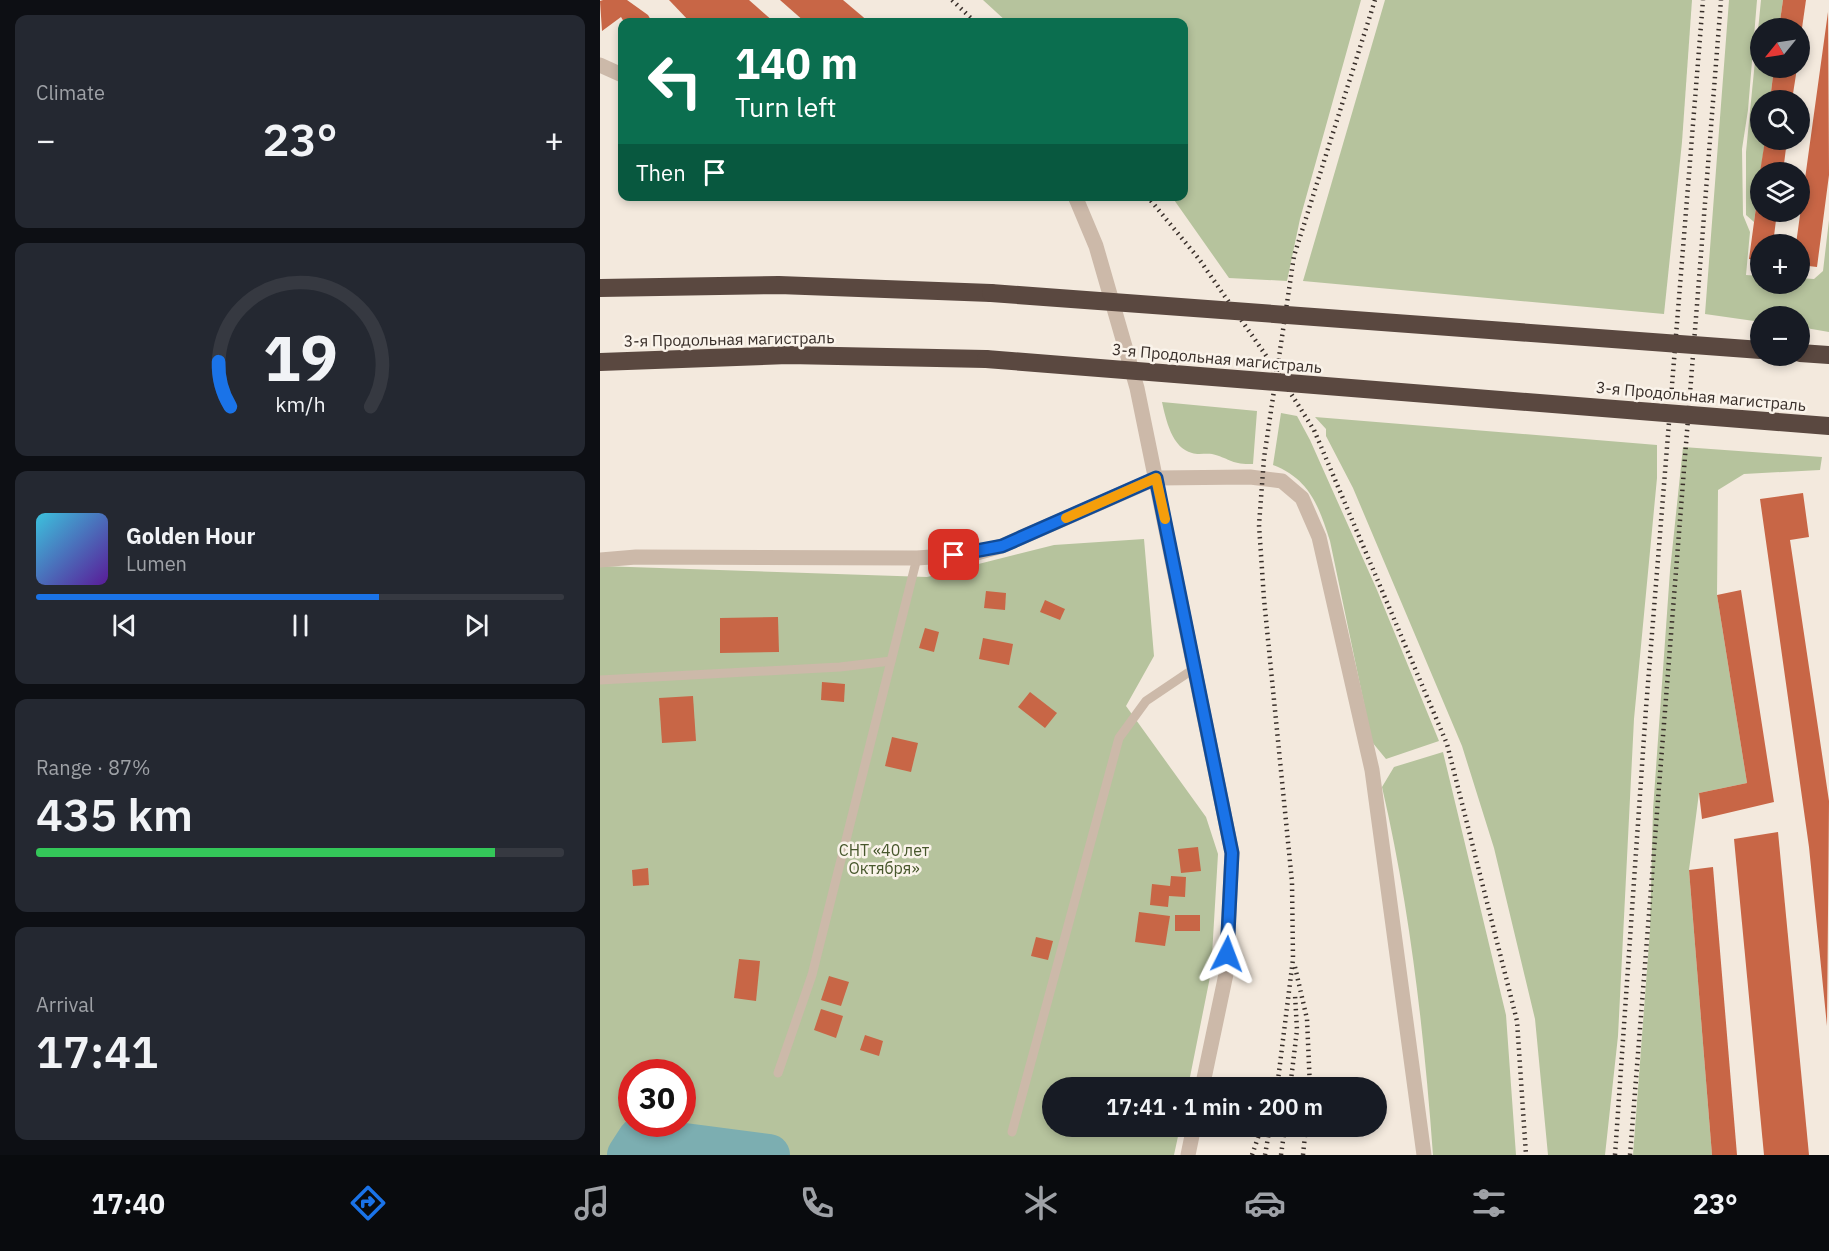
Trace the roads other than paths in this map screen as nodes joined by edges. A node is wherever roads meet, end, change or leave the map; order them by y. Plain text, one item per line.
1 (600, 65) edge
2 (618, 73) edge
3 (1077, 201) edge
4 (600, 288) edge
5 (1750, 349) edge
6 (1810, 354) edge
7 (1829, 355) edge
8 (600, 362) edge
9 (1829, 426) edge
10 (1156, 478) junction
11 (917, 558) junction
12 (600, 560) edge
13 (891, 661) junction
14 (1195, 668) junction
15 (600, 680) edge
16 (778, 1073) dead end
17 (1204, 1077) edge
18 (1012, 1132) dead end
19 (1192, 1137) edge
20 (1188, 1155) edge
21 (1424, 1155) edge

1 - 2 street
3 - 10 street
4 - 5 highway, bridge
6 - 7 highway
8 - 9 highway, 3-я Продольная магистраль, bridge
10 - 11 street
10 - 14 street
10 - 21 street
11 - 12 street
11 - 13 lane
13 - 15 lane
13 - 16 lane
14 - 17 street
14 - 18 lane
19 - 20 street

